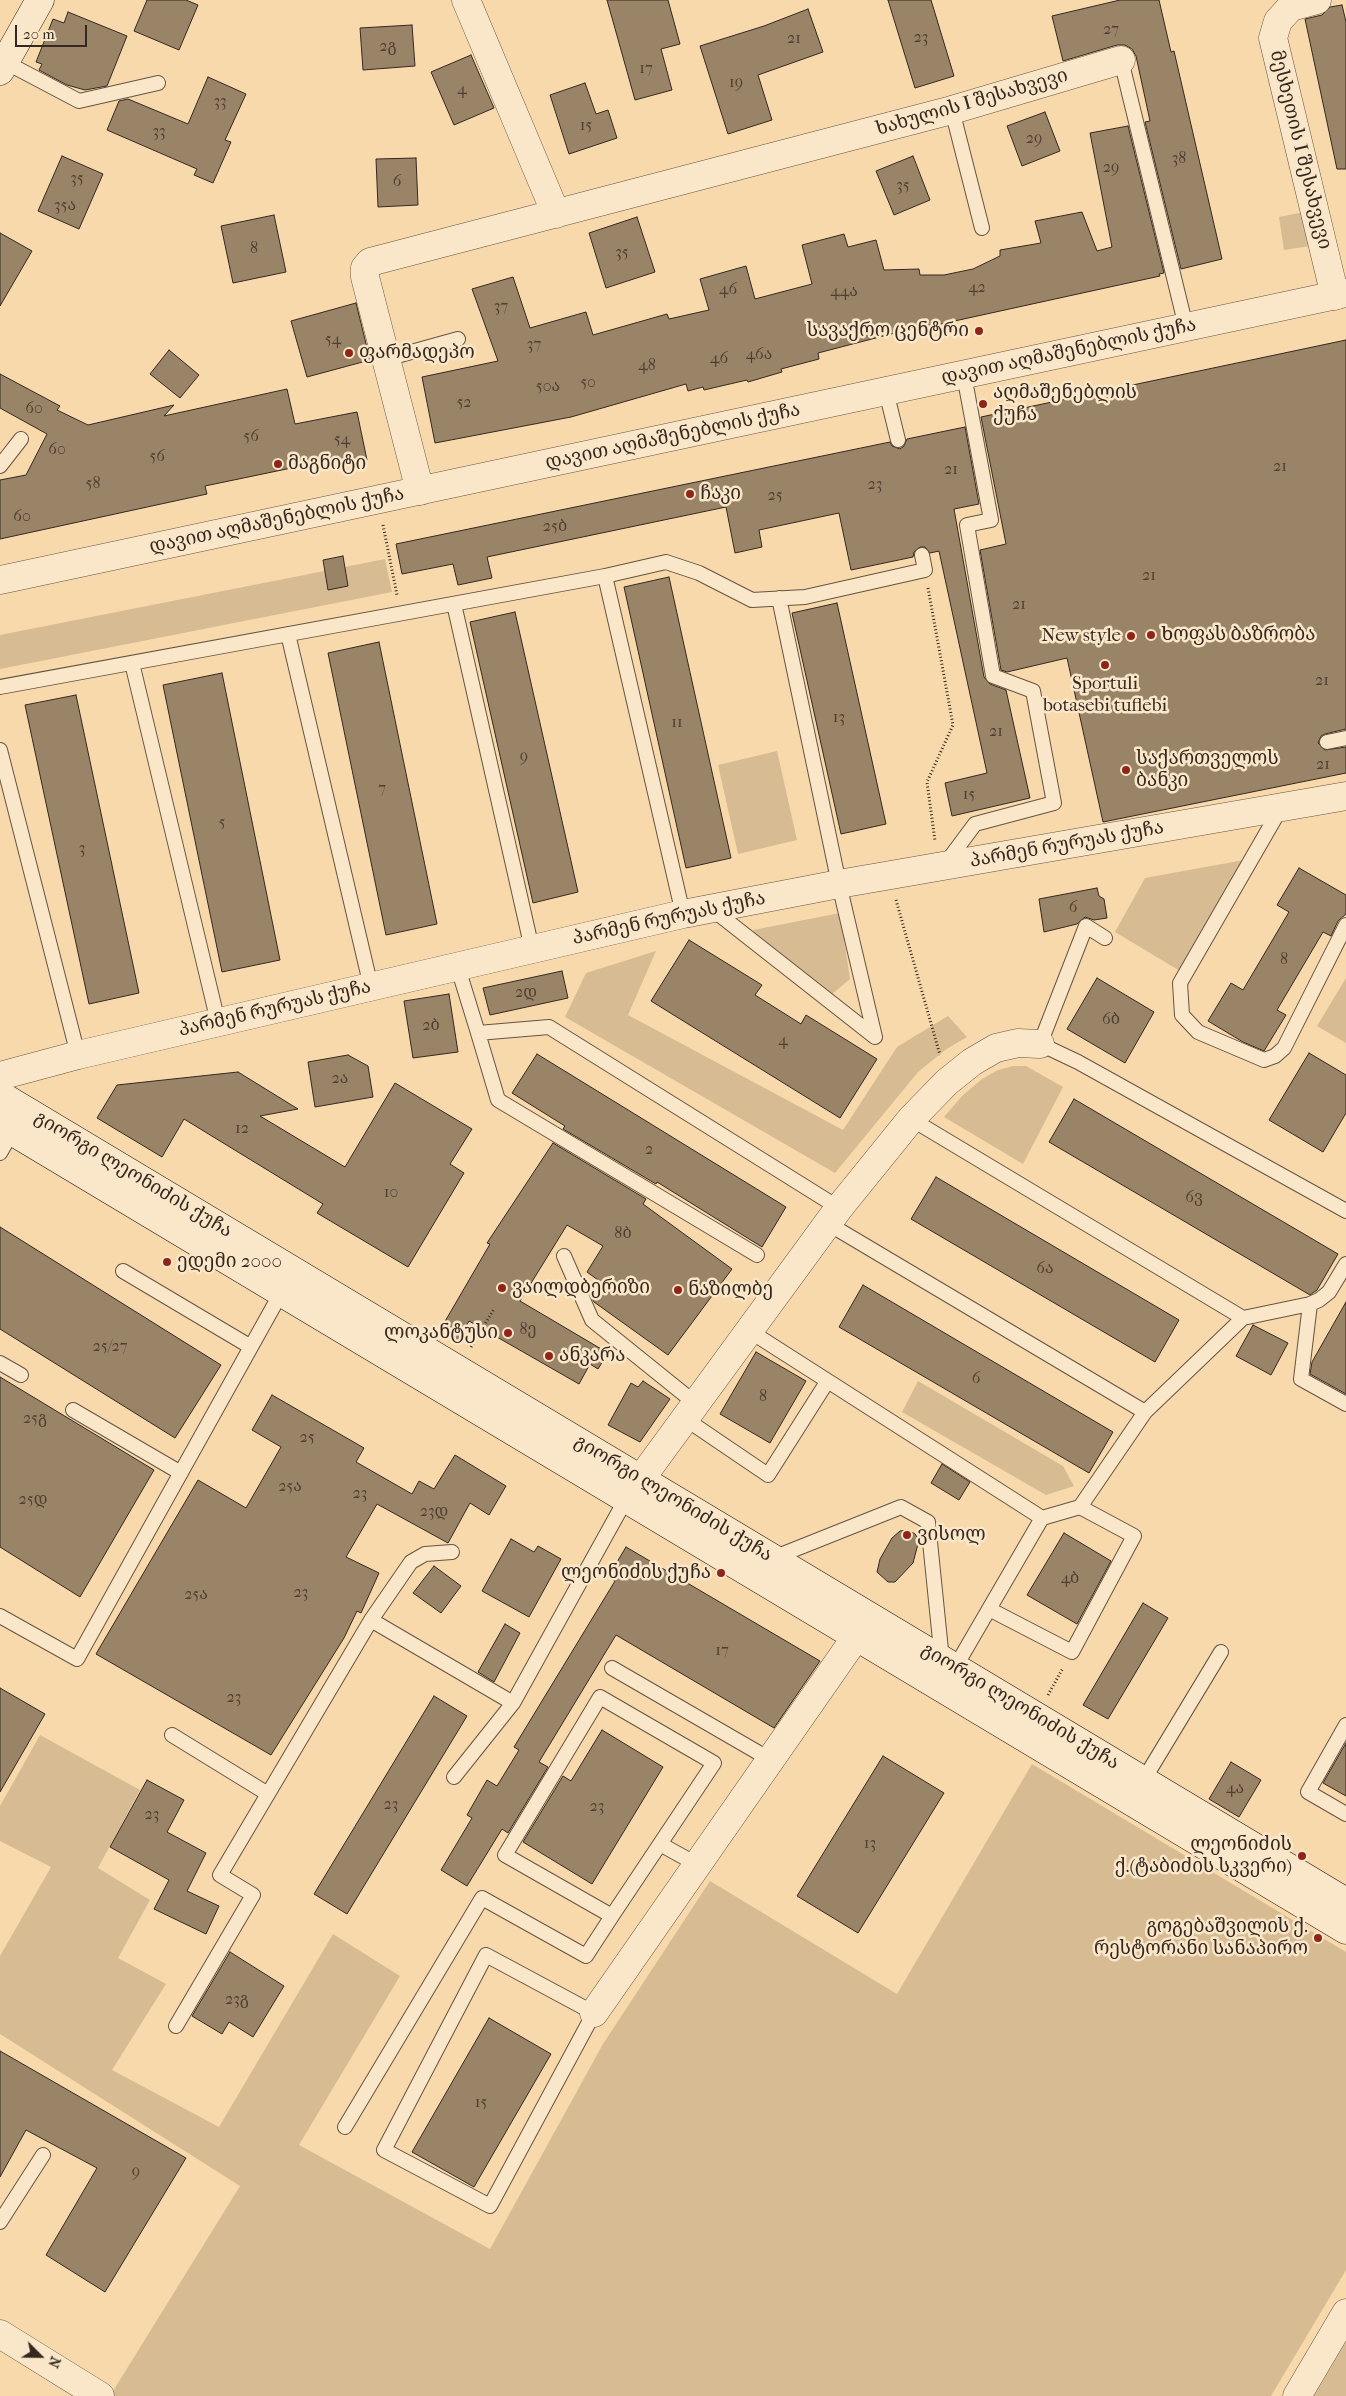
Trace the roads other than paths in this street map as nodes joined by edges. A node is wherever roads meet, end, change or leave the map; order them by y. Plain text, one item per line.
1 (40, 0) edge
2 (466, 0) edge
3 (1317, 0) edge
4 (1121, 60) joint
5 (3, 67) edge
6 (158, 83) dead end
7 (952, 110) junction
8 (556, 214) junction
9 (982, 228) dead end
10 (1340, 294) edge
11 (1186, 327) junction
12 (458, 339) dead end
13 (386, 359) junction
14 (964, 375) junction
15 (886, 391) junction
16 (21, 439) dead end
17 (898, 440) dead end
18 (0, 466) edge
19 (420, 491) junction
20 (922, 555) dead end
21 (605, 576) junction
22 (0, 580) edge
23 (780, 598) junction
24 (454, 604) junction
25 (288, 634) junction
26 (132, 663) junction
27 (0, 688) edge
28 (1346, 738) edge
29 (1327, 742) dead end
30 (0, 750) edge
31 (1346, 796) edge
32 (1282, 806) junction
33 (942, 866) junction
34 (839, 884) junction
35 (712, 909) junction
36 (683, 914) junction
37 (1346, 924) edge
38 (1105, 938) dead end
39 (532, 949) junction
40 (458, 968) junction
41 (371, 987) junction
42 (218, 1022) junction
43 (478, 1032) junction
44 (1040, 1044) junction
45 (78, 1055) junction
46 (0, 1076) edge
47 (0, 1095) edge
48 (911, 1119) junction
49 (4, 1136) edge
50 (1346, 1211) edge
51 (833, 1215) junction
52 (757, 1255) dead end
53 (564, 1256) dead end
54 (1346, 1264) edge
55 (123, 1271) dead end
56 (281, 1293) junction
57 (1310, 1304) junction
58 (1243, 1318) junction
59 (748, 1330) junction
60 (251, 1347) junction
61 (0, 1363) edge
62 (21, 1375) dead end
63 (827, 1382) junction
64 (1346, 1404) edge
65 (73, 1410) dead end
66 (689, 1411) junction
67 (1145, 1412) junction
68 (181, 1473) junction
69 (633, 1488) junction
70 (1080, 1507) junction
71 (1042, 1518) junction
72 (452, 1552) dead end
73 (772, 1558) junction
74 (989, 1610) junction
75 (0, 1616) edge
76 (371, 1620) junction
77 (856, 1637) junction
78 (1221, 1652) dead end
79 (612, 1668) dead end
80 (947, 1673) junction
81 (513, 1703) junction
82 (1346, 1725) edge
83 (172, 1735) dead end
84 (770, 1760) junction
85 (454, 1777) dead end
86 (1143, 1781) junction
87 (268, 1794) junction
88 (1346, 1814) edge
89 (660, 1844) junction
90 (698, 1865) junction
91 (1346, 1902) edge
92 (612, 1916) junction
93 (1346, 1930) edge
94 (594, 2013) junction
95 (176, 2026) dead end
96 (345, 2127) dead end
97 (43, 2155) dead end
98 (0, 2222) edge
99 (1346, 2313) edge
100 (0, 2334) edge
101 (100, 2396) edge
102 (1297, 2396) edge

1 - 5 street
2 - 8 street
3 - 10 street, მესხეთის I შესახვევი
4 - 7 street, ხახულის I შესახვევი
4 - 11 lane, ხახულის I შესახვევი
5 - 6 lane
7 - 8 street, ხახულის I შესახვევი
7 - 9 lane
8 - 13 street, ხახულის I შესახვევი
10 - 11 street, დავით აღმაშენებლის ქუჩა
11 - 14 street, დავით აღმაშენებლის ქუჩა
12 - 13 lane
13 - 19 street, ხახულის I შესახვევი
14 - 15 street, დავით აღმაშენებლის ქუჩა
14 - 33 lane
15 - 17 lane
15 - 19 street, დავით აღმაშენებლის ქუჩა
16 - 18 lane
19 - 22 street, დავით აღმაშენებლის ქუჩა
20 - 23 lane
21 - 23 lane
21 - 24 lane
21 - 36 lane
23 - 34 lane
24 - 25 lane
24 - 39 lane
25 - 26 lane
25 - 41 lane
26 - 27 lane
26 - 42 lane
28 - 29 lane
30 - 45 lane
31 - 32 street, პარმენ რურუას ქუჩა
32 - 33 street, პარმენ რურუას ქუჩა
32 - 37 lane
33 - 34 street, პარმენ რურუას ქუჩა
34 - 35 street, პარმენ რურუას ქუჩა
34 - 35 lane
35 - 36 street, პარმენ რურუას ქუჩა
36 - 39 street, პარმენ რურუას ქუჩა
38 - 44 lane
39 - 40 street, პარმენ რურუას ქუჩა
40 - 41 street, პარმენ რურუას ქუჩა
40 - 43 lane
41 - 42 street, პარმენ რურუას ქუჩა
42 - 45 street, პარმენ რურუას ქუჩა
43 - 51 lane
43 - 52 lane
44 - 48 street
44 - 50 lane
45 - 46 street, პარმენ რურუას ქუჩა
47 - 69 street, გიორგი ლეონიძის ქუჩა
48 - 51 street
48 - 58 lane
49 - 56 street, გიორგი ლეონიძის ქუჩა
51 - 59 street
51 - 67 lane
53 - 66 lane
54 - 57 lane
55 - 60 lane
56 - 60 lane
56 - 69 street, გიორგი ლეონიძის ქუჩა
57 - 58 lane
57 - 64 lane
58 - 67 lane
59 - 63 lane
59 - 66 street
60 - 68 lane
61 - 62 lane
63 - 66 lane
63 - 71 lane
65 - 68 lane
66 - 69 street
67 - 70 lane
68 - 75 lane
69 - 73 street, გიორგი ლეონიძის ქუჩა
69 - 77 street, გიორგი ლეონიძის ქუჩა
69 - 81 lane
70 - 71 lane
70 - 74 lane
71 - 74 lane
72 - 76 lane
73 - 80 street, გიორგი ლეონიძის ქუჩა
73 - 80 lane
74 - 80 lane
76 - 81 lane
76 - 87 lane
77 - 80 street, გიორგი ლეონიძის ქუჩა
77 - 84 street
78 - 86 lane
79 - 84 lane
80 - 86 street, გიორგი ლეონიძის ქუჩა
80 - 93 street, გიორგი ლეონიძის ქუჩა
81 - 85 lane
82 - 88 lane
83 - 87 lane
84 - 90 street
86 - 91 street, გიორგი ლეონიძის ქუჩა
87 - 95 lane
89 - 90 lane
89 - 92 lane
89 - 92 lane
90 - 94 street
92 - 96 lane
94 - 94 lane
97 - 98 lane
99 - 102 street
100 - 101 street

